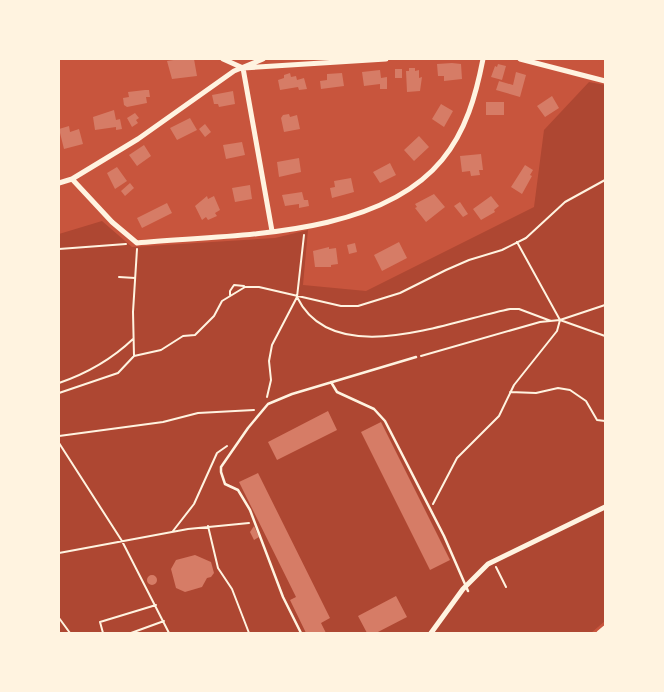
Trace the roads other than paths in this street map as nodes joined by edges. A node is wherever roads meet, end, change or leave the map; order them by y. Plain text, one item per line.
1 (223, 59) edge
2 (263, 59) edge
3 (386, 59) edge
4 (483, 59) edge
5 (524, 59) edge
6 (243, 68) junction
7 (605, 81) edge
8 (72, 179) junction
9 (59, 183) edge
10 (272, 230) junction
11 (416, 357) road end
12 (331, 382) junction
13 (605, 507) edge
14 (467, 589) junction
15 (605, 628) edge
16 (301, 633) edge
17 (431, 633) edge
18 (599, 633) edge

1 - 6 street
2 - 6 street
3 - 6 street
4 - 10 street
5 - 7 street
6 - 8 street
6 - 10 street
8 - 9 street
8 - 10 street
11 - 12 lane
12 - 14 lane
12 - 16 lane
13 - 14 street
14 - 17 street
15 - 18 street

